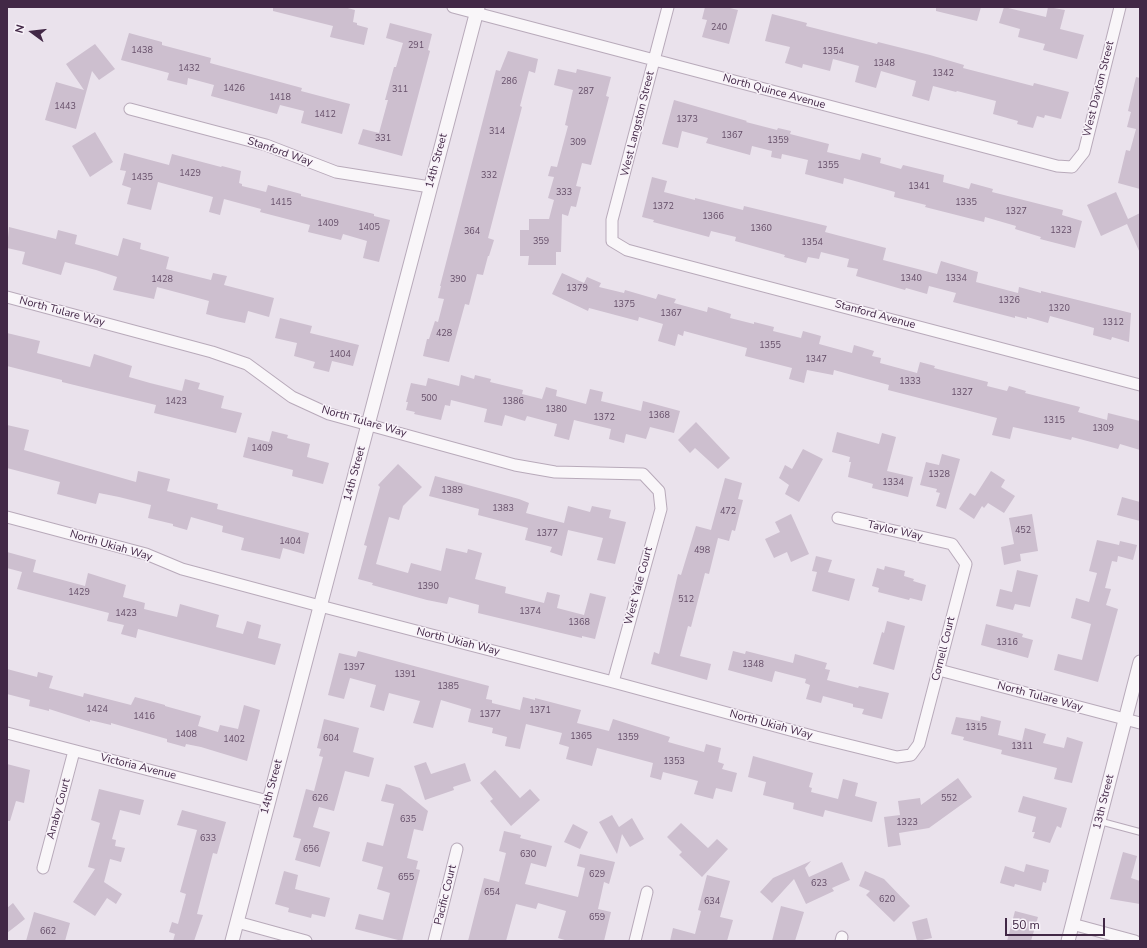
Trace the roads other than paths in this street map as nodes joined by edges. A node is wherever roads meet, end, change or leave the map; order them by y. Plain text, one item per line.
1 (453, 7) edge
2 (668, 7) edge
3 (1120, 7) edge
4 (478, 10) edge
5 (654, 61) junction
6 (130, 109) dead end
7 (1072, 167) joint
8 (430, 187) junction
9 (612, 241) joint
10 (7, 297) edge
11 (1140, 385) edge
12 (368, 425) junction
13 (659, 491) joint
14 (7, 517) edge
15 (838, 518) dead end
16 (952, 544) joint
17 (320, 606) junction
18 (1140, 662) edge
19 (939, 670) junction
20 (613, 682) junction
21 (1125, 719) junction
22 (1140, 723) edge
23 (7, 733) edge
24 (74, 751) junction
25 (911, 755) joint
26 (268, 801) junction
27 (1099, 821) junction
28 (1140, 832) edge
29 (457, 849) dead end
30 (43, 868) dead end
31 (647, 892) dead end
32 (237, 922) junction
33 (1072, 924) junction
34 (232, 941) edge
35 (306, 941) edge
36 (434, 941) edge
37 (635, 941) edge
38 (1068, 941) edge
39 (1135, 941) edge

1 - 4 street, North Quince Avenue
2 - 5 street, West Langston Street
3 - 7 street, West Dayton Street
4 - 5 street, North Quince Avenue
4 - 8 street, 14th Street
5 - 7 street, North Quince Avenue
5 - 9 street, West Langston Street
6 - 8 street, Stanford Way
8 - 12 street, 14th Street
9 - 11 street, Stanford Avenue
10 - 12 street, North Tulare Way
12 - 13 street, North Tulare Way
12 - 17 street, 14th Street
13 - 20 street, West Yale Court
14 - 17 street, North Ukiah Way
15 - 16 street, Taylor Way
16 - 19 street, Cornell Court
17 - 20 street, North Ukiah Way
17 - 26 street, 14th Street
18 - 21 street, 13th Street
19 - 21 street, North Tulare Way
19 - 25 street, Cornell Court
20 - 25 street, North Ukiah Way
21 - 22 street, North Tulare Way
21 - 27 street, 13th Street
23 - 24 street, Victoria Avenue
24 - 26 street, Victoria Avenue
24 - 30 street, Anaby Court
26 - 32 street, 14th Street
27 - 28 lane
27 - 33 street, 13th Street
29 - 36 street, Pacific Court
31 - 37 street
32 - 34 street, 14th Street
32 - 35 street
33 - 38 street, 13th Street
33 - 39 street

